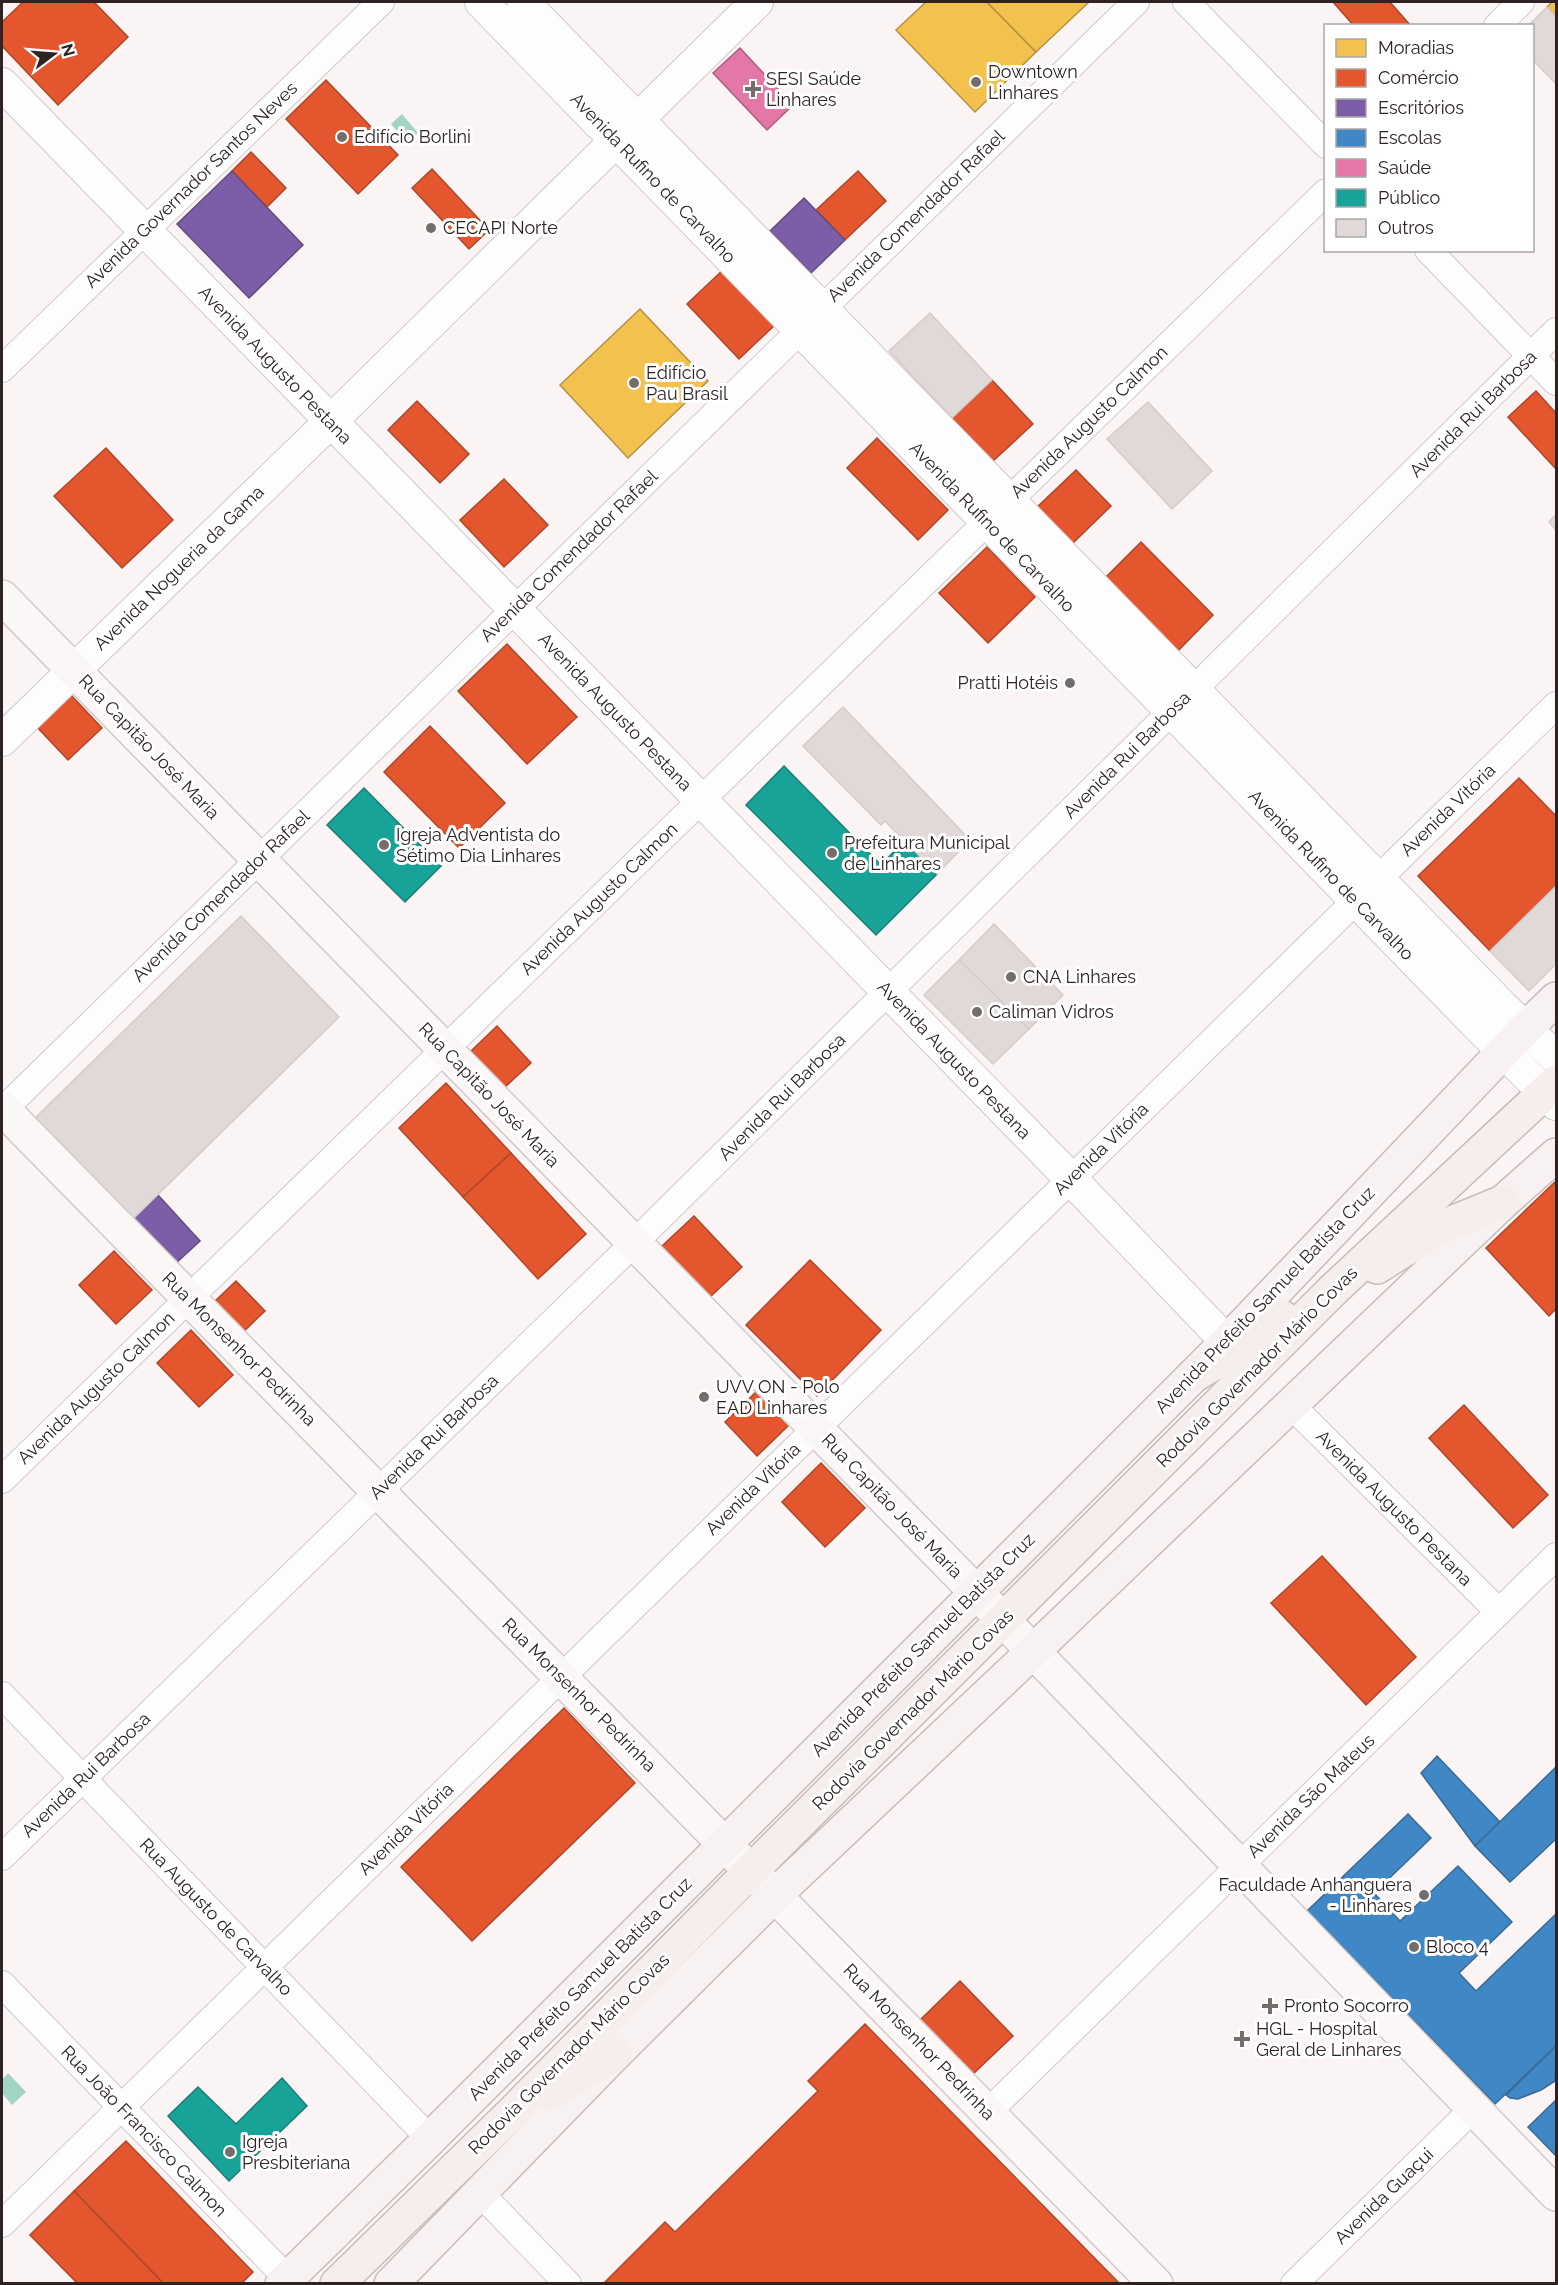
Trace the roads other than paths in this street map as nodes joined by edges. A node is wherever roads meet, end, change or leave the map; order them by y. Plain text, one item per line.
1 (381, 2) edge
2 (481, 2) edge
3 (524, 2) edge
4 (757, 2) edge
5 (1136, 2) edge
6 (1186, 2) edge
7 (1521, 2) edge
8 (1499, 24) edge
9 (2, 84) edge
10 (627, 130) junction
11 (1324, 143) edge
12 (1324, 194) edge
13 (144, 231) junction
14 (1430, 252) edge
15 (811, 319) junction
16 (1557, 331) edge
17 (1531, 356) junction
18 (2, 369) edge
19 (1557, 382) edge
20 (331, 422) junction
21 (1009, 500) junction
22 (987, 521) junction
23 (2, 597) edge
24 (514, 610) junction
25 (73, 670) junction
26 (1194, 689) junction
27 (1557, 705) edge
28 (1172, 711) junction
29 (2, 740) edge
30 (700, 800) junction
31 (259, 859) junction
32 (1377, 878) junction
33 (1355, 900) junction
34 (888, 992) junction
35 (1557, 999) edge
36 (1525, 1029) junction
37 (444, 1049) junction
38 (1503, 1052) junction
39 (1557, 1058) edge
40 (1553, 1093) edge
41 (2, 1109) edge
42 (1557, 1155) edge
43 (1071, 1179) junction
44 (1503, 1202) junction
45 (1386, 1238) junction
46 (634, 1243) junction
47 (1333, 1290) junction
48 (189, 1298) junction
49 (1227, 1342) junction
50 (1193, 1376) junction
51 (1290, 1404) junction
52 (816, 1428) junction
53 (2, 1480) edge
54 (378, 1491) junction
55 (1557, 1556) edge
56 (976, 1592) junction
57 (1499, 1612) junction
58 (1004, 1621) junction
59 (1033, 1651) junction
60 (561, 1677) junction
61 (2, 1695) edge
62 (82, 1779) junction
63 (725, 1843) junction
64 (2, 1857) edge
65 (1240, 1866) junction
66 (751, 1871) junction
67 (775, 1895) junction
68 (264, 1967) junction
69 (2, 1984) edge
70 (615, 2054) junction
71 (121, 2107) junction
72 (1474, 2108) junction
73 (988, 2112) junction
74 (512, 2113) junction
75 (430, 2139) junction
76 (479, 2192) junction
77 (1557, 2194) edge
78 (2, 2224) edge
79 (285, 2281) edge
80 (338, 2283) edge
81 (391, 2283) edge
82 (568, 2283) edge
83 (1156, 2283) edge
84 (1294, 2283) edge

1 - 13 street, Avenida Governador Santos Neves
2 - 10 street, Avenida Rufino de Carvalho
3 - 10 street, Avenida Rufino de Carvalho
4 - 10 street, Avenida Nogueria da Gama
5 - 15 street, Avenida Comendador Rafael
6 - 11 street
7 - 8 street
9 - 13 street, Avenida Augusto Pestana
10 - 15 street, Avenida Rufino de Carvalho
10 - 20 street, Avenida Nogueria da Gama
12 - 21 street, Avenida Augusto Calmon
13 - 18 street, Avenida Governador Santos Neves
13 - 20 street, Avenida Augusto Pestana
14 - 17 street
15 - 21 street, Avenida Rufino de Carvalho
15 - 22 street, Avenida Rufino de Carvalho
15 - 24 street, Avenida Comendador Rafael
16 - 17 street, Avenida Rui Barbosa
17 - 19 street
17 - 26 street, Avenida Rui Barbosa
20 - 24 street, Avenida Augusto Pestana
20 - 25 street, Avenida Nogueria da Gama
21 - 22 street, Avenida Augusto Calmon
21 - 26 street, Avenida Rufino de Carvalho
22 - 28 street, Avenida Rufino de Carvalho
22 - 30 street, Avenida Augusto Calmon
23 - 25 main road, Rua Capitão José Maria
24 - 30 street, Avenida Augusto Pestana
24 - 31 street, Avenida Comendador Rafael
25 - 29 street, Avenida Nogueria da Gama
25 - 31 main road, Rua Capitão José Maria
26 - 28 street, Avenida Rui Barbosa
26 - 32 street, Avenida Rufino de Carvalho
27 - 32 street, Avenida Vitória
28 - 33 street, Avenida Rufino de Carvalho
28 - 34 street, Avenida Rui Barbosa
30 - 34 street, Avenida Augusto Pestana
30 - 37 street, Avenida Augusto Calmon
31 - 37 main road, Rua Capitão José Maria
31 - 41 street, Avenida Comendador Rafael
32 - 33 street, Avenida Vitória
32 - 36 street, Avenida Rufino de Carvalho
33 - 38 street, Avenida Rufino de Carvalho
33 - 43 street, Avenida Vitória
34 - 43 street, Avenida Augusto Pestana
34 - 46 street, Avenida Rui Barbosa
35 - 36 main road, Avenida Prefeito Samuel Batista Cruz
36 - 38 main road, Avenida Prefeito Samuel Batista Cruz
36 - 39 street, Avenida Rufino de Carvalho
37 - 46 main road, Rua Capitão José Maria
37 - 48 street, Avenida Augusto Calmon
38 - 40 street, Avenida Rufino de Carvalho
38 - 49 main road, Avenida Prefeito Samuel Batista Cruz
40 - 45 highway, Rodovia Governador Mário Covas
41 - 48 main road, Rua Monsenhor Pedrinha
42 - 44 main road
43 - 49 street, Avenida Augusto Pestana
43 - 52 street, Avenida Vitória
44 - 47 highway
44 - 51 main road
45 - 47 highway, Rodovia Governador Mário Covas
45 - 50 highway
46 - 52 main road, Rua Capitão José Maria
46 - 54 street, Avenida Rui Barbosa
47 - 58 highway, Rodovia Governador Mário Covas
48 - 53 street, Avenida Augusto Calmon
48 - 54 main road, Rua Monsenhor Pedrinha
49 - 50 main road, Avenida Prefeito Samuel Batista Cruz
50 - 56 main road, Avenida Prefeito Samuel Batista Cruz
51 - 57 street, Avenida Augusto Pestana
51 - 59 main road
52 - 56 main road, Rua Capitão José Maria
52 - 60 street, Avenida Vitória
54 - 60 main road, Rua Monsenhor Pedrinha
54 - 62 street, Avenida Rui Barbosa
55 - 57 street, Avenida São Mateus
56 - 58 main road, Rua Capitão José Maria
56 - 63 main road, Avenida Prefeito Samuel Batista Cruz
57 - 65 street, Avenida São Mateus
58 - 59 main road, Rua Capitão José Maria
58 - 66 highway, Rodovia Governador Mário Covas
59 - 65 main road
59 - 67 main road
60 - 63 main road, Rua Monsenhor Pedrinha
60 - 68 street, Avenida Vitória
61 - 62 street, Rua Augusto de Carvalho
62 - 64 street, Avenida Rui Barbosa
62 - 68 street, Rua Augusto de Carvalho
63 - 66 main road, Rua Monsenhor Pedrinha
63 - 75 main road, Avenida Prefeito Samuel Batista Cruz
65 - 72 main road
65 - 73 street, Avenida São Mateus
66 - 67 main road, Rua Monsenhor Pedrinha
66 - 74 highway, Rodovia Governador Mário Covas
67 - 70 main road
67 - 73 main road, Rua Monsenhor Pedrinha
68 - 71 street, Avenida Vitória
68 - 75 street, Rua Augusto de Carvalho
69 - 71 street, Rua João Francisco Calmon
70 - 74 highway
70 - 76 main road
71 - 78 street, Avenida Vitória
71 - 79 street, Rua João Francisco Calmon
72 - 77 main road
72 - 84 street, Avenida Guaçui
73 - 83 main road, Rua Monsenhor Pedrinha
74 - 80 highway, Rodovia Governador Mário Covas
75 - 79 main road, Avenida Prefeito Samuel Batista Cruz
76 - 81 main road
76 - 82 street

